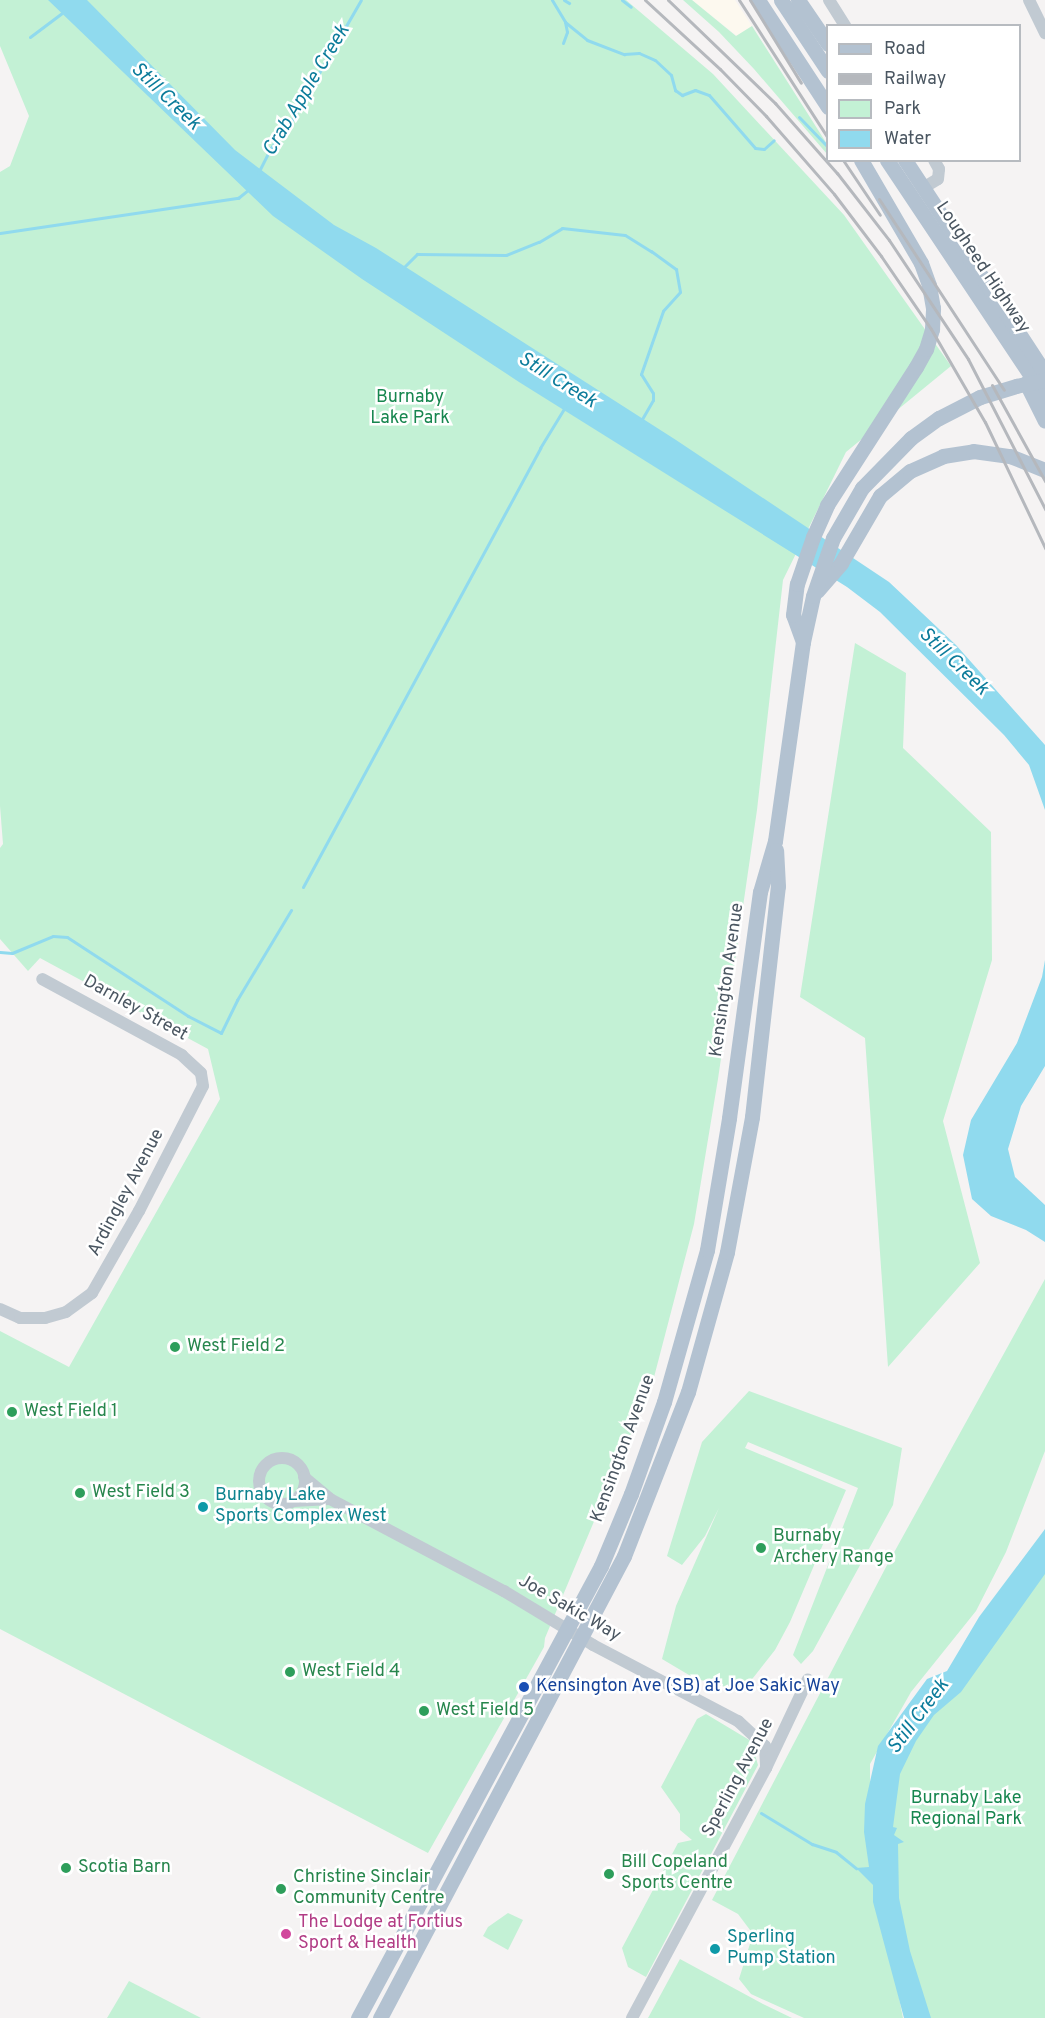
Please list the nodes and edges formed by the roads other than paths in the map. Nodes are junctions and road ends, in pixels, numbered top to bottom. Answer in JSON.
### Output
{"nodes":[{"id":1,"x":758,"y":0,"type":"edge"},
{"id":2,"x":781,"y":0,"type":"edge"},
{"id":3,"x":798,"y":0,"type":"edge"},
{"id":4,"x":829,"y":0,"type":"edge"},
{"id":5,"x":1029,"y":0,"type":"edge"},
{"id":6,"x":844,"y":24,"type":"edge"},
{"id":7,"x":1045,"y":33,"type":"edge"},
{"id":8,"x":826,"y":41,"type":"edge"},
{"id":9,"x":826,"y":68,"type":"edge"},
{"id":10,"x":826,"y":104,"type":"edge"},
{"id":11,"x":862,"y":162,"type":"edge"},
{"id":12,"x":888,"y":162,"type":"edge"},
{"id":13,"x":906,"y":162,"type":"edge"},
{"id":14,"x":935,"y":162,"type":"edge"},
{"id":15,"x":923,"y":188,"type":"junction"},
{"id":16,"x":1003,"y":334,"type":"junction"},
{"id":17,"x":1045,"y":373,"type":"edge"},
{"id":18,"x":1045,"y":380,"type":"edge"},
{"id":19,"x":1045,"y":396,"type":"edge"},
{"id":20,"x":1045,"y":421,"type":"edge"},
{"id":21,"x":1045,"y":470,"type":"edge"},
{"id":22,"x":813,"y":596,"type":"junction"},
{"id":23,"x":803,"y":642,"type":"junction"},
{"id":24,"x":775,"y":841,"type":"junction"},
{"id":25,"x":42,"y":978,"type":"dead end"},
{"id":26,"x":203,"y":1080,"type":"joint"},
{"id":27,"x":0,"y":1309,"type":"edge"},
{"id":28,"x":304,"y":1477,"type":"junction"},
{"id":29,"x":330,"y":1499,"type":"junction"},
{"id":30,"x":293,"y":1501,"type":"junction"},
{"id":31,"x":567,"y":1630,"type":"junction"},
{"id":32,"x":582,"y":1639,"type":"junction"},
{"id":33,"x":808,"y":1679,"type":"dead end"},
{"id":34,"x":766,"y":1768,"type":"junction"},
{"id":35,"x":358,"y":2018,"type":"edge"},
{"id":36,"x":380,"y":2018,"type":"edge"},
{"id":37,"x":632,"y":2018,"type":"edge"}],
"edges":[{"from":1,"to":10,"type":"main road"},
{"from":2,"to":9,"type":"main road"},
{"from":3,"to":8,"type":"main road"},
{"from":4,"to":6,"type":"street"},
{"from":5,"to":7,"type":"street"},
{"from":11,"to":23,"type":"main road"},
{"from":12,"to":16,"type":"main road","name":"Lougheed Highway"},
{"from":13,"to":15,"type":"main road","name":"Lougheed Highway"},
{"from":14,"to":15,"type":"street"},
{"from":15,"to":17,"type":"main road","name":"Lougheed Highway"},
{"from":16,"to":19,"type":"main road","name":"Lougheed Highway"},
{"from":16,"to":20,"type":"main road"},
{"from":18,"to":22,"type":"main road","name":"Kensington Avenue"},
{"from":21,"to":22,"type":"main road"},
{"from":22,"to":23,"type":"main road","name":"Kensington Avenue"},
{"from":23,"to":24,"type":"main road","name":"Kensington Avenue"},
{"from":24,"to":31,"type":"main road","name":"Kensington Avenue"},
{"from":24,"to":32,"type":"main road","name":"Kensington Avenue"},
{"from":25,"to":26,"type":"street","name":"Darnley Street"},
{"from":26,"to":27,"type":"street","name":"Ardingley Avenue"},
{"from":28,"to":29,"type":"street","name":"Joe Sakic Way"},
{"from":28,"to":30,"type":"street"},
{"from":28,"to":30,"type":"street","name":"Joe Sakic Way"},
{"from":29,"to":30,"type":"street","name":"Joe Sakic Way"},
{"from":29,"to":31,"type":"street","name":"Joe Sakic Way"},
{"from":31,"to":32,"type":"street","name":"Joe Sakic Way"},
{"from":31,"to":35,"type":"main road","name":"Kensington Avenue"},
{"from":32,"to":34,"type":"street","name":"Joe Sakic Way"},
{"from":32,"to":36,"type":"main road","name":"Kensington Avenue"},
{"from":33,"to":34,"type":"street","name":"Sperling Avenue"},
{"from":34,"to":37,"type":"street","name":"Sperling Avenue"}]}
